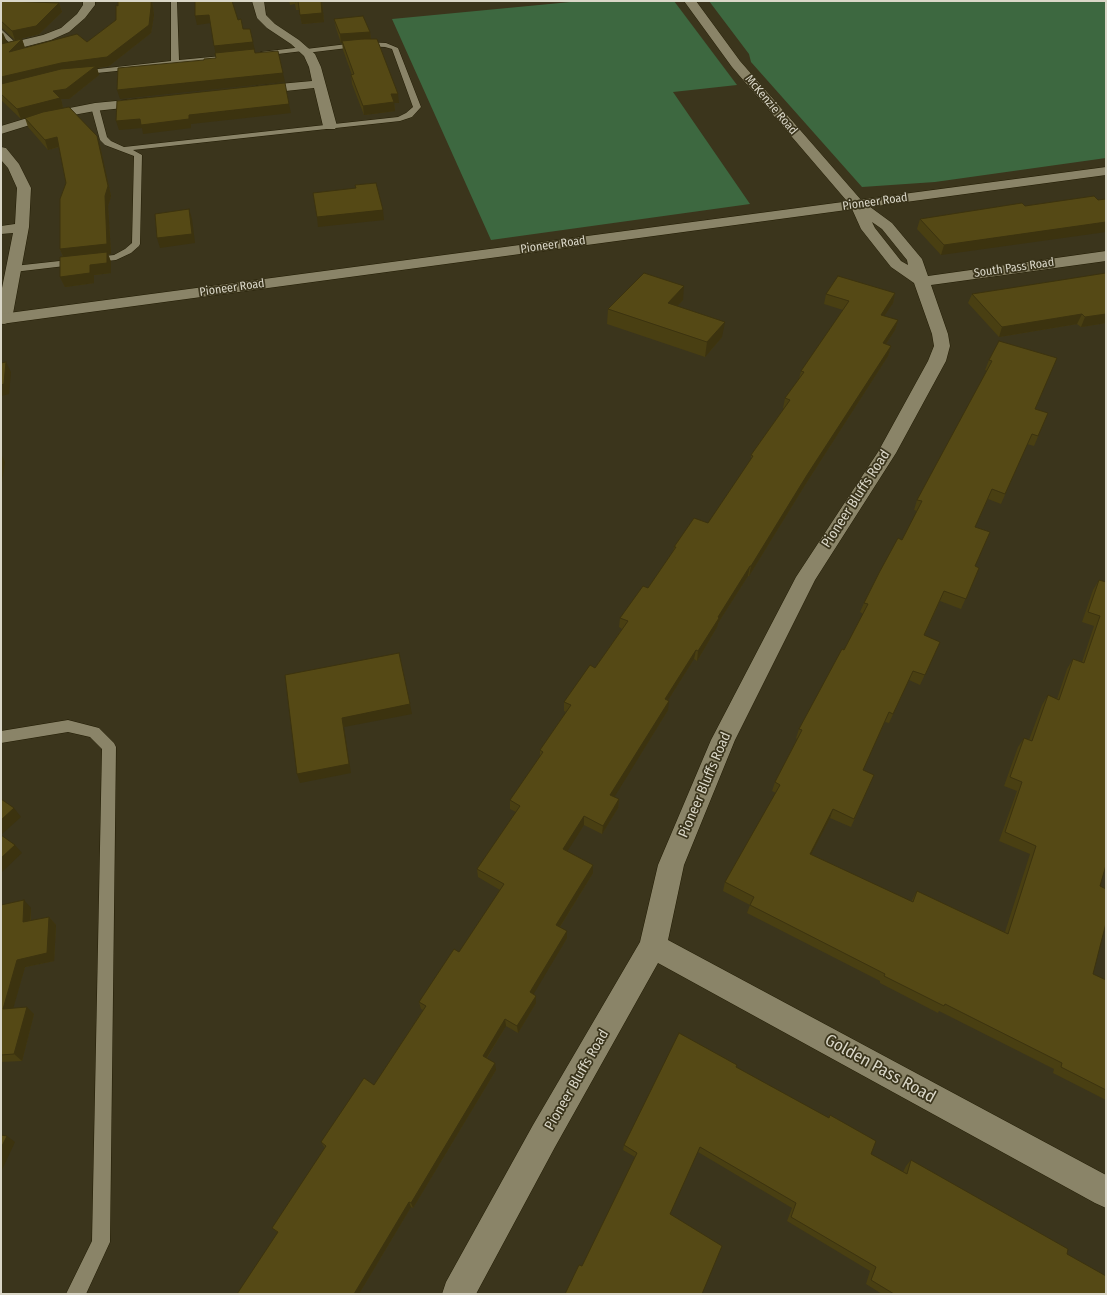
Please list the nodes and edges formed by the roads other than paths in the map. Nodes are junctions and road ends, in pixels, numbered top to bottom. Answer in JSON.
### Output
{"nodes":[{"id":1,"x":89,"y":1,"type":"edge"},
{"id":2,"x":174,"y":1,"type":"edge"},
{"id":3,"x":258,"y":1,"type":"edge"},
{"id":4,"x":690,"y":1,"type":"edge"},
{"id":5,"x":1,"y":31,"type":"edge"},
{"id":6,"x":16,"y":46,"type":"junction"},
{"id":7,"x":1,"y":49,"type":"edge"},
{"id":8,"x":304,"y":50,"type":"junction"},
{"id":9,"x":257,"y":54,"type":"edge"},
{"id":10,"x":233,"y":56,"type":"edge"},
{"id":11,"x":175,"y":62,"type":"junction"},
{"id":12,"x":71,"y":74,"type":"edge"},
{"id":13,"x":318,"y":84,"type":"junction"},
{"id":14,"x":242,"y":92,"type":"edge"},
{"id":15,"x":158,"y":101,"type":"edge"},
{"id":16,"x":95,"y":107,"type":"junction"},
{"id":17,"x":330,"y":126,"type":"junction"},
{"id":18,"x":1,"y":130,"type":"edge"},
{"id":19,"x":124,"y":149,"type":"junction"},
{"id":20,"x":1,"y":151,"type":"edge"},
{"id":21,"x":1106,"y":170,"type":"edge"},
{"id":22,"x":856,"y":204,"type":"junction"},
{"id":23,"x":22,"y":227,"type":"junction"},
{"id":24,"x":1,"y":230,"type":"edge"},
{"id":25,"x":1106,"y":256,"type":"edge"},
{"id":26,"x":14,"y":269,"type":"junction"},
{"id":27,"x":922,"y":281,"type":"junction"},
{"id":28,"x":2,"y":319,"type":"edge"},
{"id":29,"x":1,"y":737,"type":"edge"},
{"id":30,"x":654,"y":946,"type":"junction"},
{"id":31,"x":1106,"y":1192,"type":"edge"},
{"id":32,"x":76,"y":1294,"type":"edge"},
{"id":33,"x":458,"y":1294,"type":"edge"}],
"edges":[{"from":1,"to":6,"type":"street"},
{"from":2,"to":11,"type":"lane"},
{"from":3,"to":8,"type":"street"},
{"from":4,"to":22,"type":"street","name":"McKenzie Road"},
{"from":5,"to":6,"type":"lane"},
{"from":6,"to":7,"type":"street"},
{"from":8,"to":9,"type":"lane"},
{"from":8,"to":13,"type":"street"},
{"from":8,"to":17,"type":"lane"},
{"from":10,"to":11,"type":"lane"},
{"from":11,"to":12,"type":"lane"},
{"from":13,"to":14,"type":"street"},
{"from":13,"to":17,"type":"street"},
{"from":15,"to":16,"type":"street"},
{"from":16,"to":18,"type":"street"},
{"from":16,"to":19,"type":"lane"},
{"from":17,"to":19,"type":"lane"},
{"from":19,"to":26,"type":"lane"},
{"from":20,"to":23,"type":"street"},
{"from":21,"to":22,"type":"street","name":"Pioneer Road"},
{"from":22,"to":27,"type":"street"},
{"from":22,"to":28,"type":"street","name":"Pioneer Road"},
{"from":23,"to":24,"type":"street"},
{"from":23,"to":26,"type":"street"},
{"from":25,"to":27,"type":"street","name":"South Pass Road"},
{"from":26,"to":28,"type":"street"},
{"from":27,"to":30,"type":"street","name":"Pioneer Bluffs Road"},
{"from":29,"to":32,"type":"lane"},
{"from":30,"to":31,"type":"street","name":"Golden Pass Road"},
{"from":30,"to":33,"type":"street","name":"Pioneer Bluffs Road"}]}
